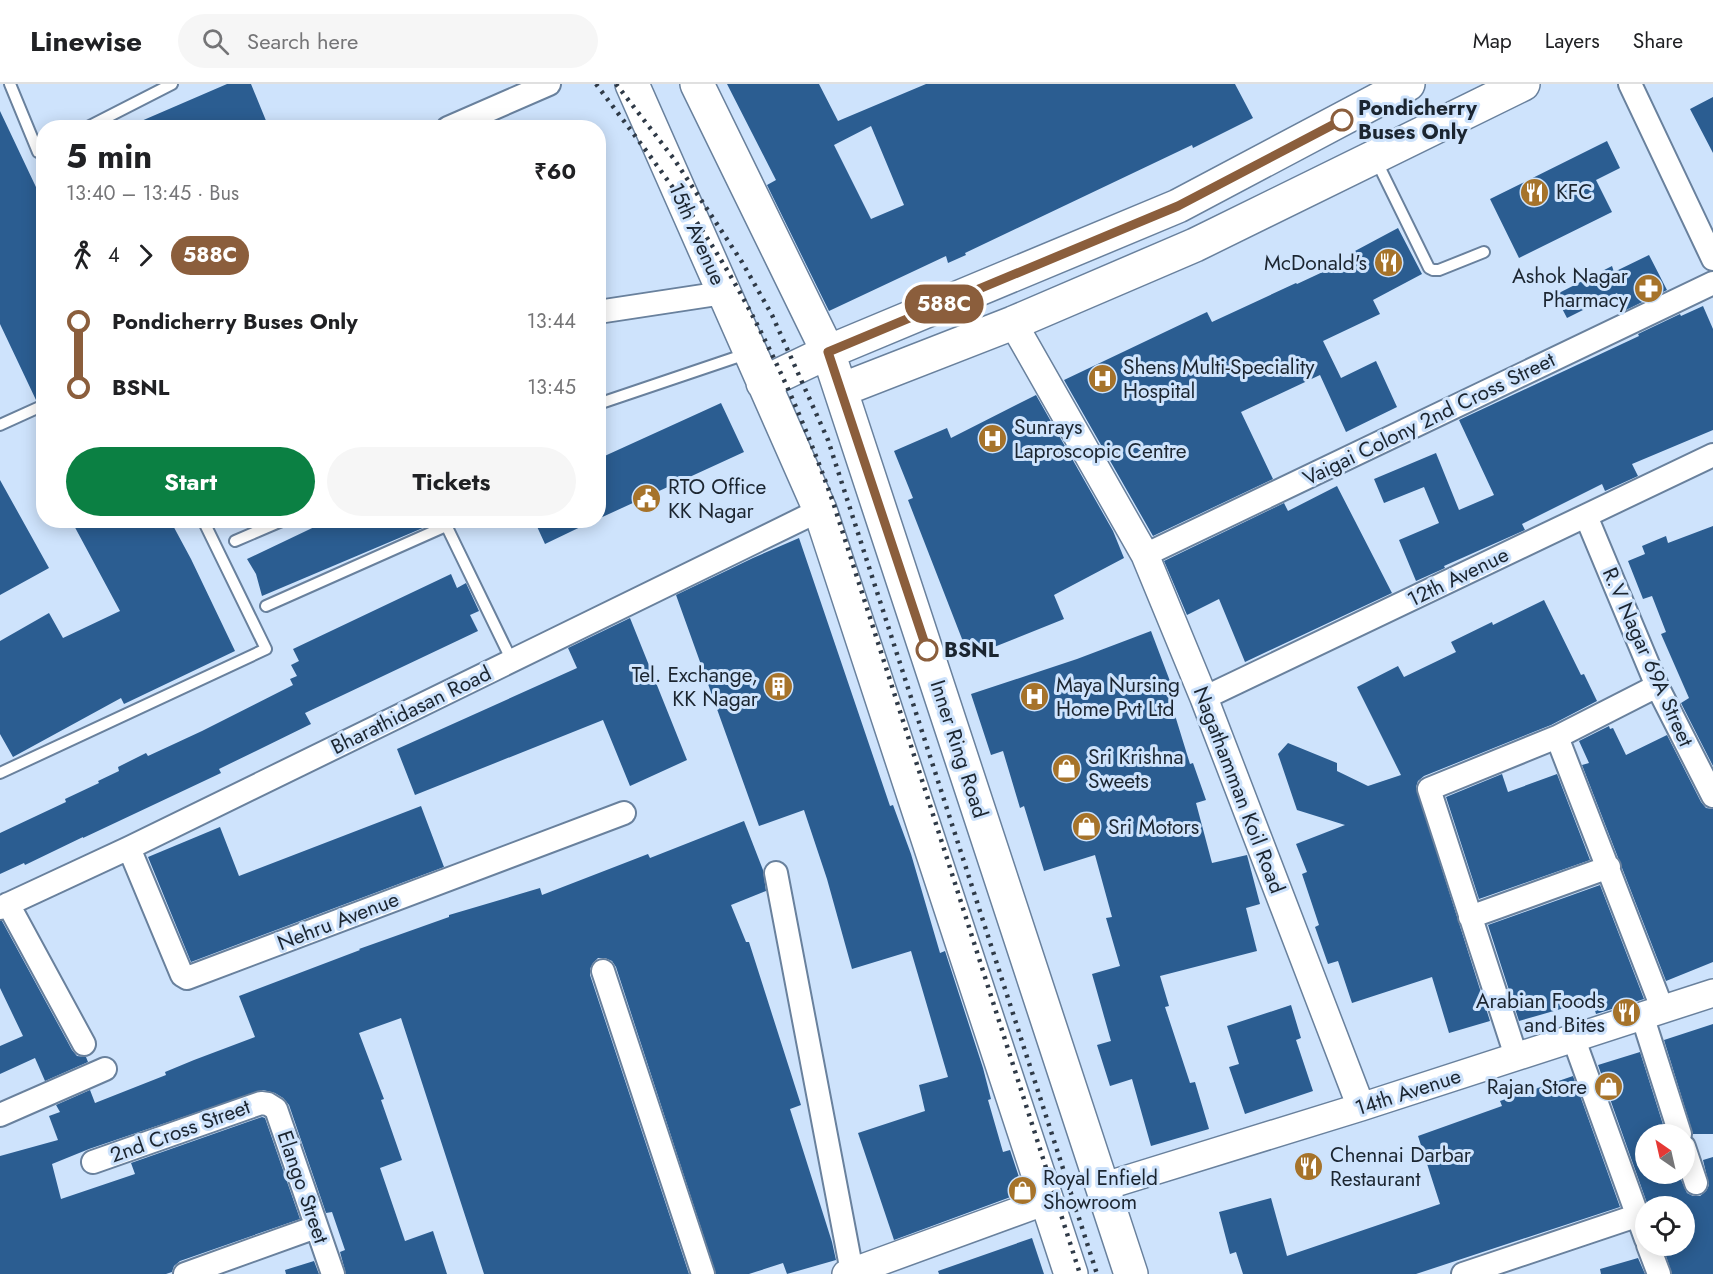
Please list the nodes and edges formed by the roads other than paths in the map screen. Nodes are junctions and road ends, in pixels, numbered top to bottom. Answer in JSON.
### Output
{"nodes":[{"id":1,"x":10,"y":84,"type":"edge"},
{"id":2,"x":172,"y":84,"type":"edge"},
{"id":3,"x":549,"y":84,"type":"edge"},
{"id":4,"x":632,"y":84,"type":"edge"},
{"id":5,"x":696,"y":84,"type":"edge"},
{"id":6,"x":1408,"y":84,"type":"edge"},
{"id":7,"x":1523,"y":84,"type":"edge"},
{"id":8,"x":1630,"y":84,"type":"edge"},
{"id":9,"x":102,"y":120,"type":"edge"},
{"id":10,"x":466,"y":120,"type":"edge"},
{"id":11,"x":36,"y":147,"type":"edge"},
{"id":12,"x":1375,"y":157,"type":"junction"},
{"id":13,"x":1178,"y":206,"type":"junction"},
{"id":14,"x":1195,"y":245,"type":"junction"},
{"id":15,"x":1484,"y":252,"type":"dead end"},
{"id":16,"x":1713,"y":259,"type":"edge"},
{"id":17,"x":1713,"y":283,"type":"edge"},
{"id":18,"x":723,"y":293,"type":"junction"},
{"id":19,"x":606,"y":311,"type":"edge"},
{"id":20,"x":1013,"y":323,"type":"junction"},
{"id":21,"x":749,"y":352,"type":"junction"},
{"id":22,"x":828,"y":352,"type":"junction"},
{"id":23,"x":763,"y":383,"type":"junction"},
{"id":24,"x":841,"y":390,"type":"junction"},
{"id":25,"x":606,"y":401,"type":"edge"},
{"id":26,"x":36,"y":409,"type":"edge"},
{"id":27,"x":0,"y":425,"type":"edge"},
{"id":28,"x":1713,"y":455,"type":"edge"},
{"id":29,"x":820,"y":510,"type":"junction"},
{"id":30,"x":1586,"y":516,"type":"junction"},
{"id":31,"x":207,"y":528,"type":"edge"},
{"id":32,"x":265,"y":528,"type":"edge"},
{"id":33,"x":434,"y":528,"type":"edge"},
{"id":34,"x":447,"y":528,"type":"edge"},
{"id":35,"x":235,"y":541,"type":"dead end"},
{"id":36,"x":1145,"y":555,"type":"junction"},
{"id":37,"x":266,"y":606,"type":"dead end"},
{"id":38,"x":512,"y":661,"type":"junction"},
{"id":39,"x":1657,"y":686,"type":"junction"},
{"id":40,"x":1204,"y":699,"type":"junction"},
{"id":41,"x":1557,"y":737,"type":"junction"},
{"id":42,"x":0,"y":773,"type":"edge"},
{"id":43,"x":1713,"y":795,"type":"edge"},
{"id":44,"x":624,"y":813,"type":"dead end"},
{"id":45,"x":129,"y":848,"type":"junction"},
{"id":46,"x":1609,"y":867,"type":"junction"},
{"id":47,"x":776,"y":873,"type":"dead end"},
{"id":48,"x":4,"y":906,"type":"edge"},
{"id":49,"x":1470,"y":917,"type":"junction"},
{"id":50,"x":603,"y":971,"type":"dead end"},
{"id":51,"x":1713,"y":993,"type":"edge"},
{"id":52,"x":1652,"y":1011,"type":"junction"},
{"id":53,"x":1573,"y":1037,"type":"junction"},
{"id":54,"x":84,"y":1044,"type":"dead end"},
{"id":55,"x":1516,"y":1056,"type":"junction"},
{"id":56,"x":105,"y":1069,"type":"dead end"},
{"id":57,"x":268,"y":1104,"type":"joint"},
{"id":58,"x":1361,"y":1107,"type":"junction"},
{"id":59,"x":0,"y":1115,"type":"edge"},
{"id":60,"x":1678,"y":1124,"type":"edge"},
{"id":61,"x":93,"y":1162,"type":"dead end"},
{"id":62,"x":1695,"y":1180,"type":"edge"},
{"id":63,"x":1696,"y":1183,"type":"dead end"},
{"id":64,"x":1102,"y":1187,"type":"junction"},
{"id":65,"x":1046,"y":1201,"type":"junction"},
{"id":66,"x":1635,"y":1213,"type":"edge"},
{"id":67,"x":1635,"y":1216,"type":"edge"},
{"id":68,"x":316,"y":1227,"type":"junction"},
{"id":69,"x":1652,"y":1256,"type":"edge"},
{"id":70,"x":855,"y":1272,"type":"edge"},
{"id":71,"x":185,"y":1274,"type":"edge"},
{"id":72,"x":333,"y":1274,"type":"edge"},
{"id":73,"x":703,"y":1274,"type":"edge"},
{"id":74,"x":1071,"y":1274,"type":"edge"},
{"id":75,"x":1131,"y":1274,"type":"edge"},
{"id":76,"x":1463,"y":1274,"type":"edge"},
{"id":77,"x":1659,"y":1274,"type":"edge"}],
"edges":[{"from":1,"to":11,"type":"lane"},
{"from":2,"to":9,"type":"lane"},
{"from":3,"to":10,"type":"street"},
{"from":4,"to":18,"type":"main road","name":"15th Avenue"},
{"from":5,"to":22,"type":"main road","name":"Inner Ring Road"},
{"from":6,"to":13,"type":"main road"},
{"from":7,"to":12,"type":"main road"},
{"from":8,"to":16,"type":"street"},
{"from":12,"to":14,"type":"main road"},
{"from":12,"to":15,"type":"lane"},
{"from":13,"to":14,"type":"main road"},
{"from":13,"to":22,"type":"main road"},
{"from":14,"to":20,"type":"main road"},
{"from":17,"to":36,"type":"street","name":"Vaigai Colony 2nd Cross Street"},
{"from":18,"to":19,"type":"street"},
{"from":18,"to":21,"type":"main road","name":"15th Avenue"},
{"from":20,"to":24,"type":"main road"},
{"from":20,"to":36,"type":"street","name":"Nagathamman Koil Road"},
{"from":21,"to":23,"type":"main road","name":"15th Avenue"},
{"from":21,"to":25,"type":"lane"},
{"from":22,"to":23,"type":"main road"},
{"from":22,"to":24,"type":"main road","name":"Inner Ring Road"},
{"from":23,"to":29,"type":"main road"},
{"from":24,"to":64,"type":"main road","name":"Inner Ring Road"},
{"from":26,"to":27,"type":"lane"},
{"from":28,"to":30,"type":"street","name":"12th Avenue"},
{"from":29,"to":38,"type":"street","name":"Bharathidasan Road"},
{"from":29,"to":65,"type":"main road"},
{"from":30,"to":39,"type":"street","name":"R.V Nagar 69A Street"},
{"from":30,"to":40,"type":"street","name":"12th Avenue"},
{"from":31,"to":42,"type":"lane"},
{"from":32,"to":35,"type":"lane"},
{"from":33,"to":37,"type":"lane"},
{"from":34,"to":38,"type":"lane"},
{"from":36,"to":40,"type":"street","name":"Nagathamman Koil Road"},
{"from":38,"to":45,"type":"street","name":"Bharathidasan Road"},
{"from":39,"to":41,"type":"street"},
{"from":39,"to":43,"type":"street","name":"R.V Nagar 69A Street"},
{"from":40,"to":58,"type":"street","name":"Nagathamman Koil Road"},
{"from":41,"to":46,"type":"street"},
{"from":41,"to":49,"type":"street"},
{"from":44,"to":45,"type":"street","name":"Nehru Avenue"},
{"from":45,"to":48,"type":"street","name":"Bharathidasan Road"},
{"from":46,"to":49,"type":"street"},
{"from":46,"to":52,"type":"street"},
{"from":47,"to":70,"type":"street"},
{"from":48,"to":54,"type":"street"},
{"from":49,"to":55,"type":"street"},
{"from":50,"to":73,"type":"street"},
{"from":51,"to":52,"type":"street","name":"14th Avenue"},
{"from":52,"to":53,"type":"street","name":"14th Avenue"},
{"from":52,"to":60,"type":"street"},
{"from":53,"to":55,"type":"street","name":"14th Avenue"},
{"from":53,"to":66,"type":"street"},
{"from":55,"to":58,"type":"street","name":"14th Avenue"},
{"from":56,"to":59,"type":"street"},
{"from":57,"to":61,"type":"street","name":"2nd Cross Street"},
{"from":57,"to":68,"type":"street","name":"Elango Street"},
{"from":58,"to":64,"type":"street","name":"14th Avenue"},
{"from":62,"to":63,"type":"street"},
{"from":64,"to":75,"type":"main road","name":"Inner Ring Road"},
{"from":65,"to":70,"type":"street"},
{"from":65,"to":74,"type":"main road"},
{"from":67,"to":76,"type":"street"},
{"from":68,"to":71,"type":"street"},
{"from":68,"to":72,"type":"street","name":"Elango Street"},
{"from":69,"to":77,"type":"street"}]}
